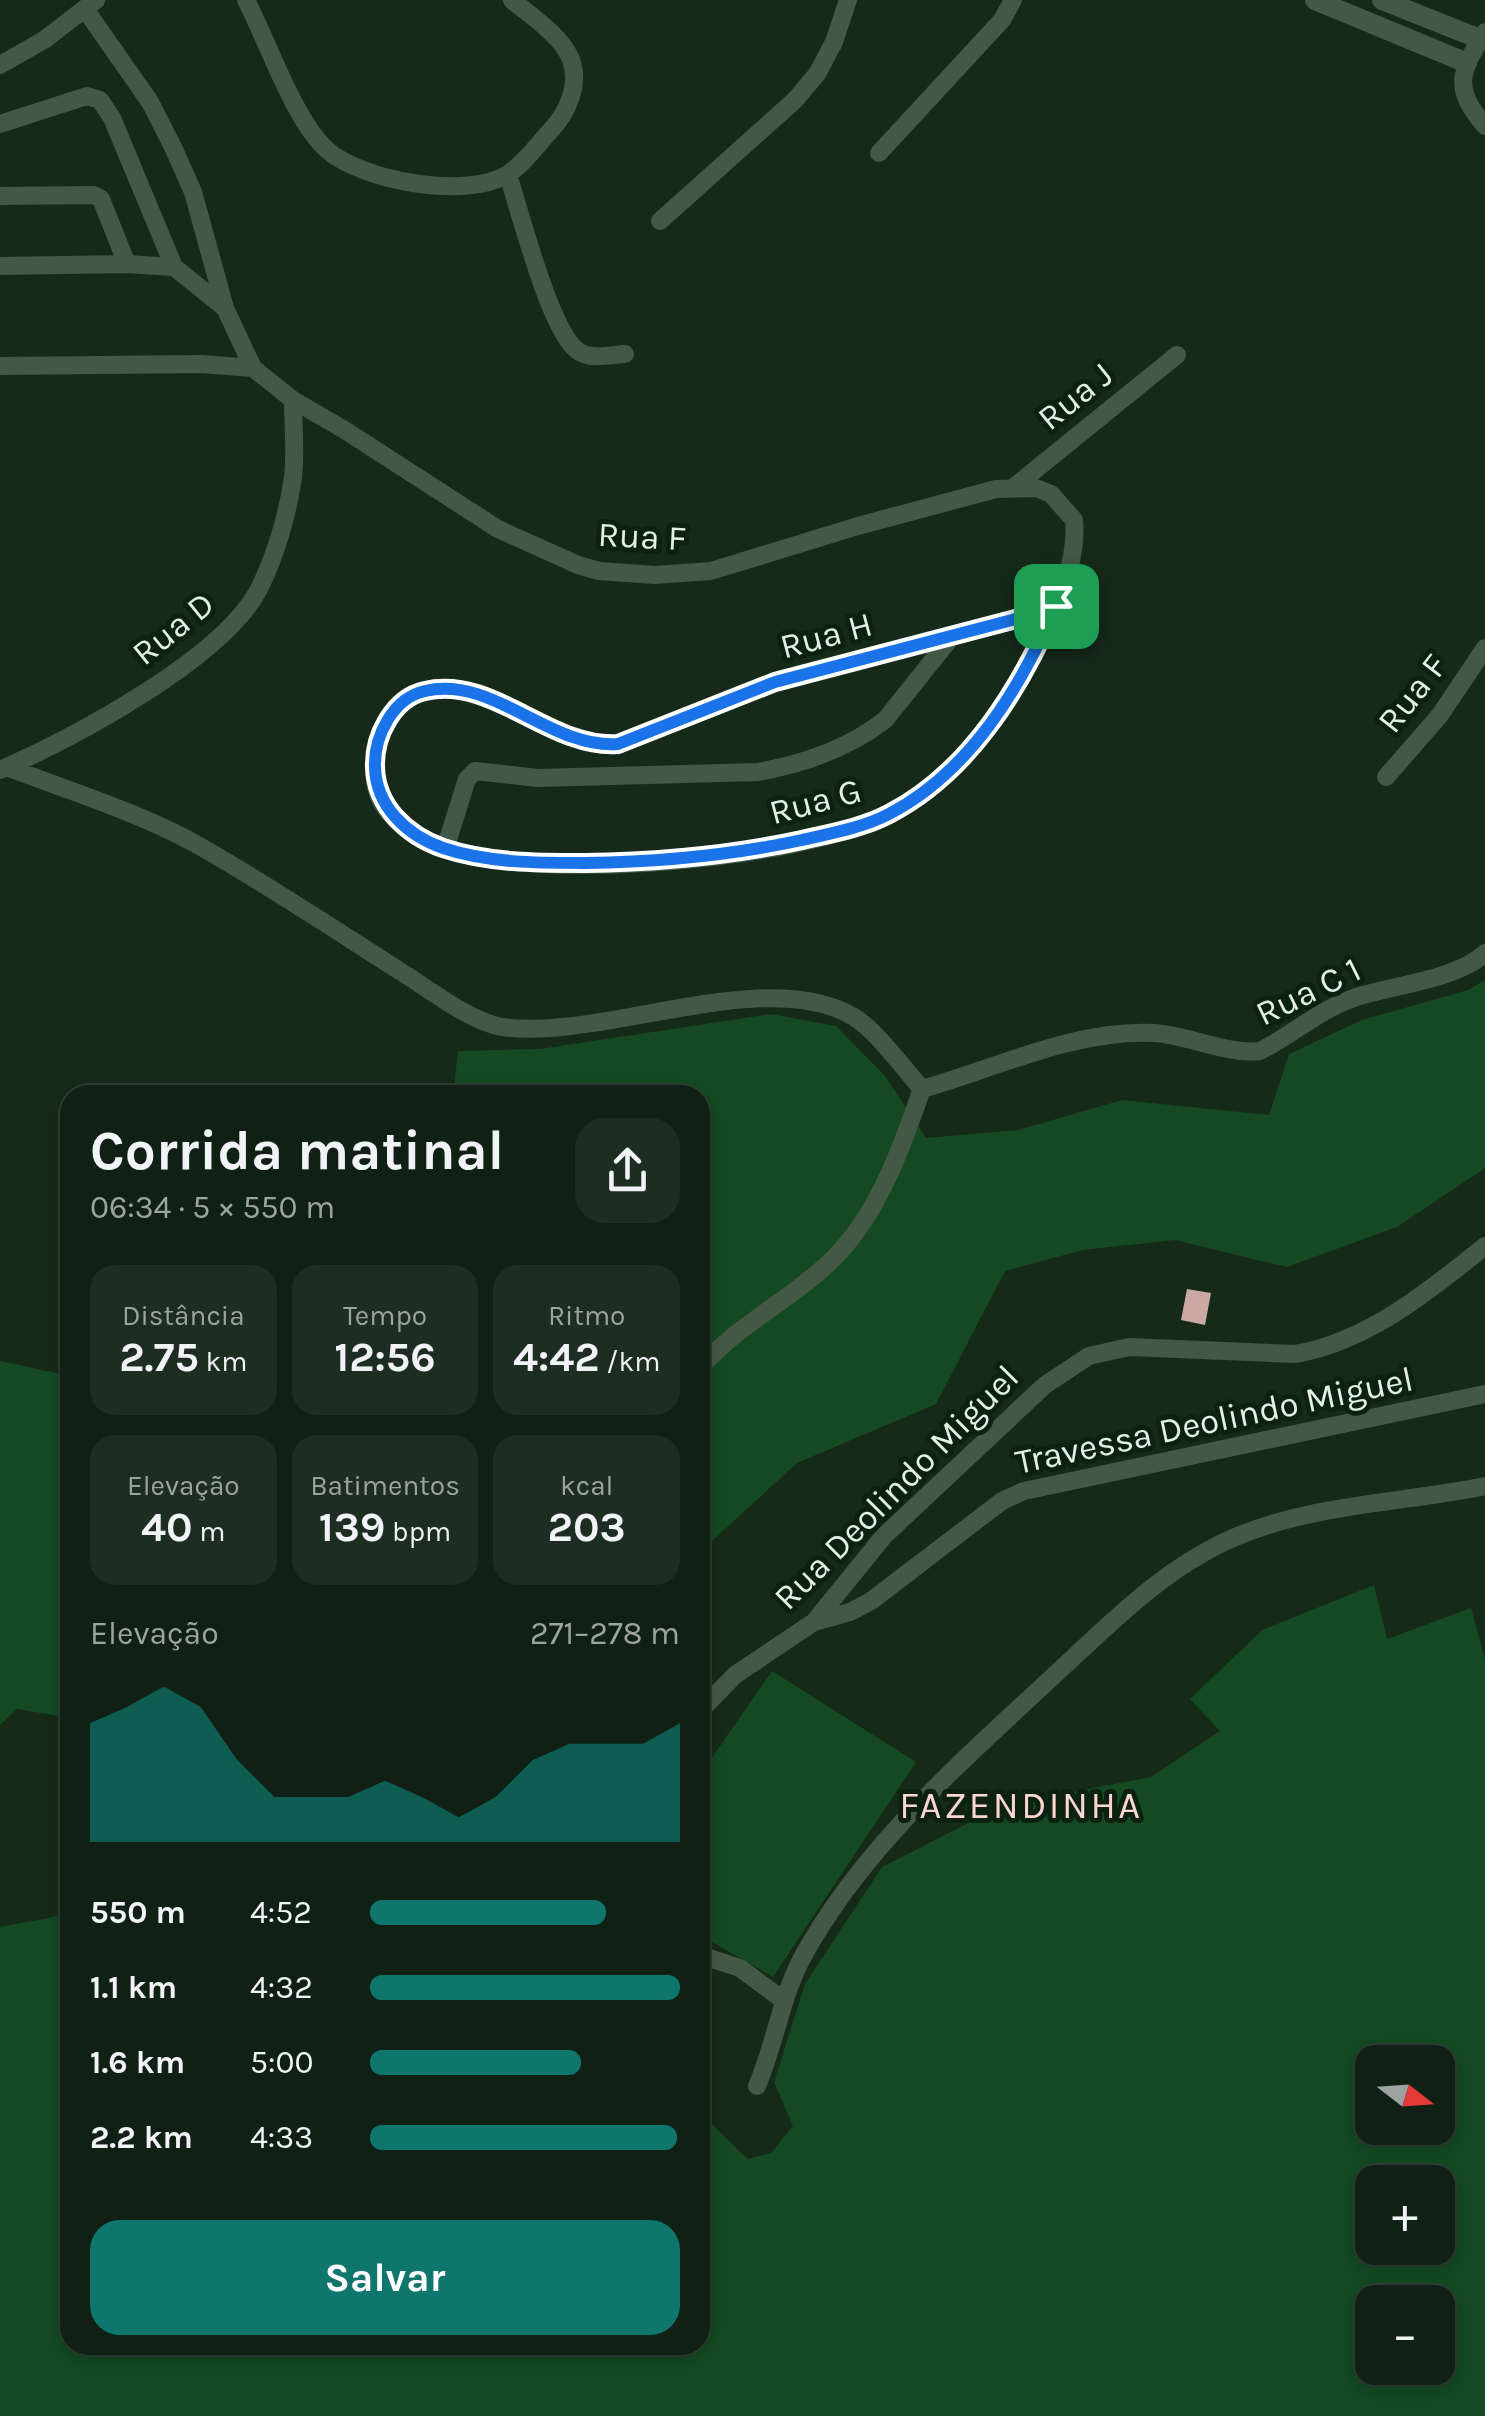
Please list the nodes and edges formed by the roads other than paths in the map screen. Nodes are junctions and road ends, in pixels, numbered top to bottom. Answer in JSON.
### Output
{"nodes":[{"id":1,"x":246,"y":0,"type":"edge"},
{"id":2,"x":512,"y":0,"type":"edge"},
{"id":3,"x":848,"y":0,"type":"edge"},
{"id":4,"x":1013,"y":0,"type":"edge"},
{"id":5,"x":1315,"y":0,"type":"edge"},
{"id":6,"x":1382,"y":0,"type":"edge"},
{"id":7,"x":90,"y":5,"type":"edge"},
{"id":8,"x":1483,"y":36,"type":"edge"},
{"id":9,"x":1467,"y":63,"type":"junction"},
{"id":10,"x":0,"y":66,"type":"edge"},
{"id":11,"x":0,"y":124,"type":"edge"},
{"id":12,"x":1485,"y":126,"type":"edge"},
{"id":13,"x":879,"y":153,"type":"dead end"},
{"id":14,"x":508,"y":175,"type":"junction"},
{"id":15,"x":0,"y":196,"type":"edge"},
{"id":16,"x":660,"y":221,"type":"dead end"},
{"id":17,"x":127,"y":264,"type":"junction"},
{"id":18,"x":0,"y":266,"type":"edge"},
{"id":19,"x":174,"y":267,"type":"junction"},
{"id":20,"x":225,"y":308,"type":"junction"},
{"id":21,"x":625,"y":354,"type":"dead end"},
{"id":22,"x":1177,"y":355,"type":"dead end"},
{"id":23,"x":0,"y":366,"type":"edge"},
{"id":24,"x":253,"y":368,"type":"junction"},
{"id":25,"x":293,"y":400,"type":"junction"},
{"id":26,"x":1014,"y":487,"type":"junction"},
{"id":27,"x":1056,"y":606,"type":"junction"},
{"id":28,"x":953,"y":635,"type":"junction"},
{"id":29,"x":1485,"y":648,"type":"edge"},
{"id":30,"x":3,"y":768,"type":"edge"},
{"id":31,"x":1386,"y":776,"type":"dead end"},
{"id":32,"x":444,"y":849,"type":"junction"},
{"id":33,"x":1485,"y":954,"type":"edge"},
{"id":34,"x":922,"y":1088,"type":"junction"},
{"id":35,"x":1485,"y":1246,"type":"edge"},
{"id":36,"x":710,"y":1357,"type":"edge"},
{"id":37,"x":1485,"y":1394,"type":"edge"},
{"id":38,"x":1485,"y":1486,"type":"edge"},
{"id":39,"x":814,"y":1622,"type":"junction"},
{"id":40,"x":710,"y":1700,"type":"edge"},
{"id":41,"x":710,"y":1958,"type":"edge"},
{"id":42,"x":784,"y":2000,"type":"junction"},
{"id":43,"x":757,"y":2086,"type":"dead end"}],
"edges":[{"from":1,"to":14,"type":"street"},
{"from":2,"to":14,"type":"street"},
{"from":3,"to":16,"type":"street"},
{"from":4,"to":13,"type":"street"},
{"from":5,"to":9,"type":"street"},
{"from":6,"to":8,"type":"street"},
{"from":7,"to":10,"type":"street"},
{"from":7,"to":20,"type":"street"},
{"from":8,"to":9,"type":"street"},
{"from":9,"to":12,"type":"street"},
{"from":11,"to":19,"type":"street"},
{"from":14,"to":21,"type":"street"},
{"from":15,"to":17,"type":"street"},
{"from":17,"to":18,"type":"street"},
{"from":17,"to":19,"type":"street"},
{"from":19,"to":20,"type":"street"},
{"from":20,"to":24,"type":"street"},
{"from":22,"to":26,"type":"street","name":"Rua J"},
{"from":23,"to":24,"type":"street"},
{"from":24,"to":25,"type":"street","name":"Rua F"},
{"from":25,"to":26,"type":"street","name":"Rua F"},
{"from":25,"to":30,"type":"street","name":"Rua D"},
{"from":26,"to":27,"type":"street","name":"Rua G"},
{"from":27,"to":28,"type":"street","name":"Rua H"},
{"from":27,"to":32,"type":"street","name":"Rua G"},
{"from":28,"to":32,"type":"street"},
{"from":28,"to":32,"type":"street","name":"Rua H"},
{"from":29,"to":31,"type":"street","name":"Rua F"},
{"from":30,"to":34,"type":"street"},
{"from":33,"to":34,"type":"street","name":"Rua C 1"},
{"from":34,"to":36,"type":"street"},
{"from":35,"to":39,"type":"street","name":"Rua Deolindo Miguel"},
{"from":37,"to":39,"type":"street","name":"Travessa Deolindo Miguel"},
{"from":38,"to":42,"type":"street"},
{"from":39,"to":40,"type":"street","name":"Rua Deolindo Miguel"},
{"from":41,"to":42,"type":"street"},
{"from":42,"to":43,"type":"street"}]}
